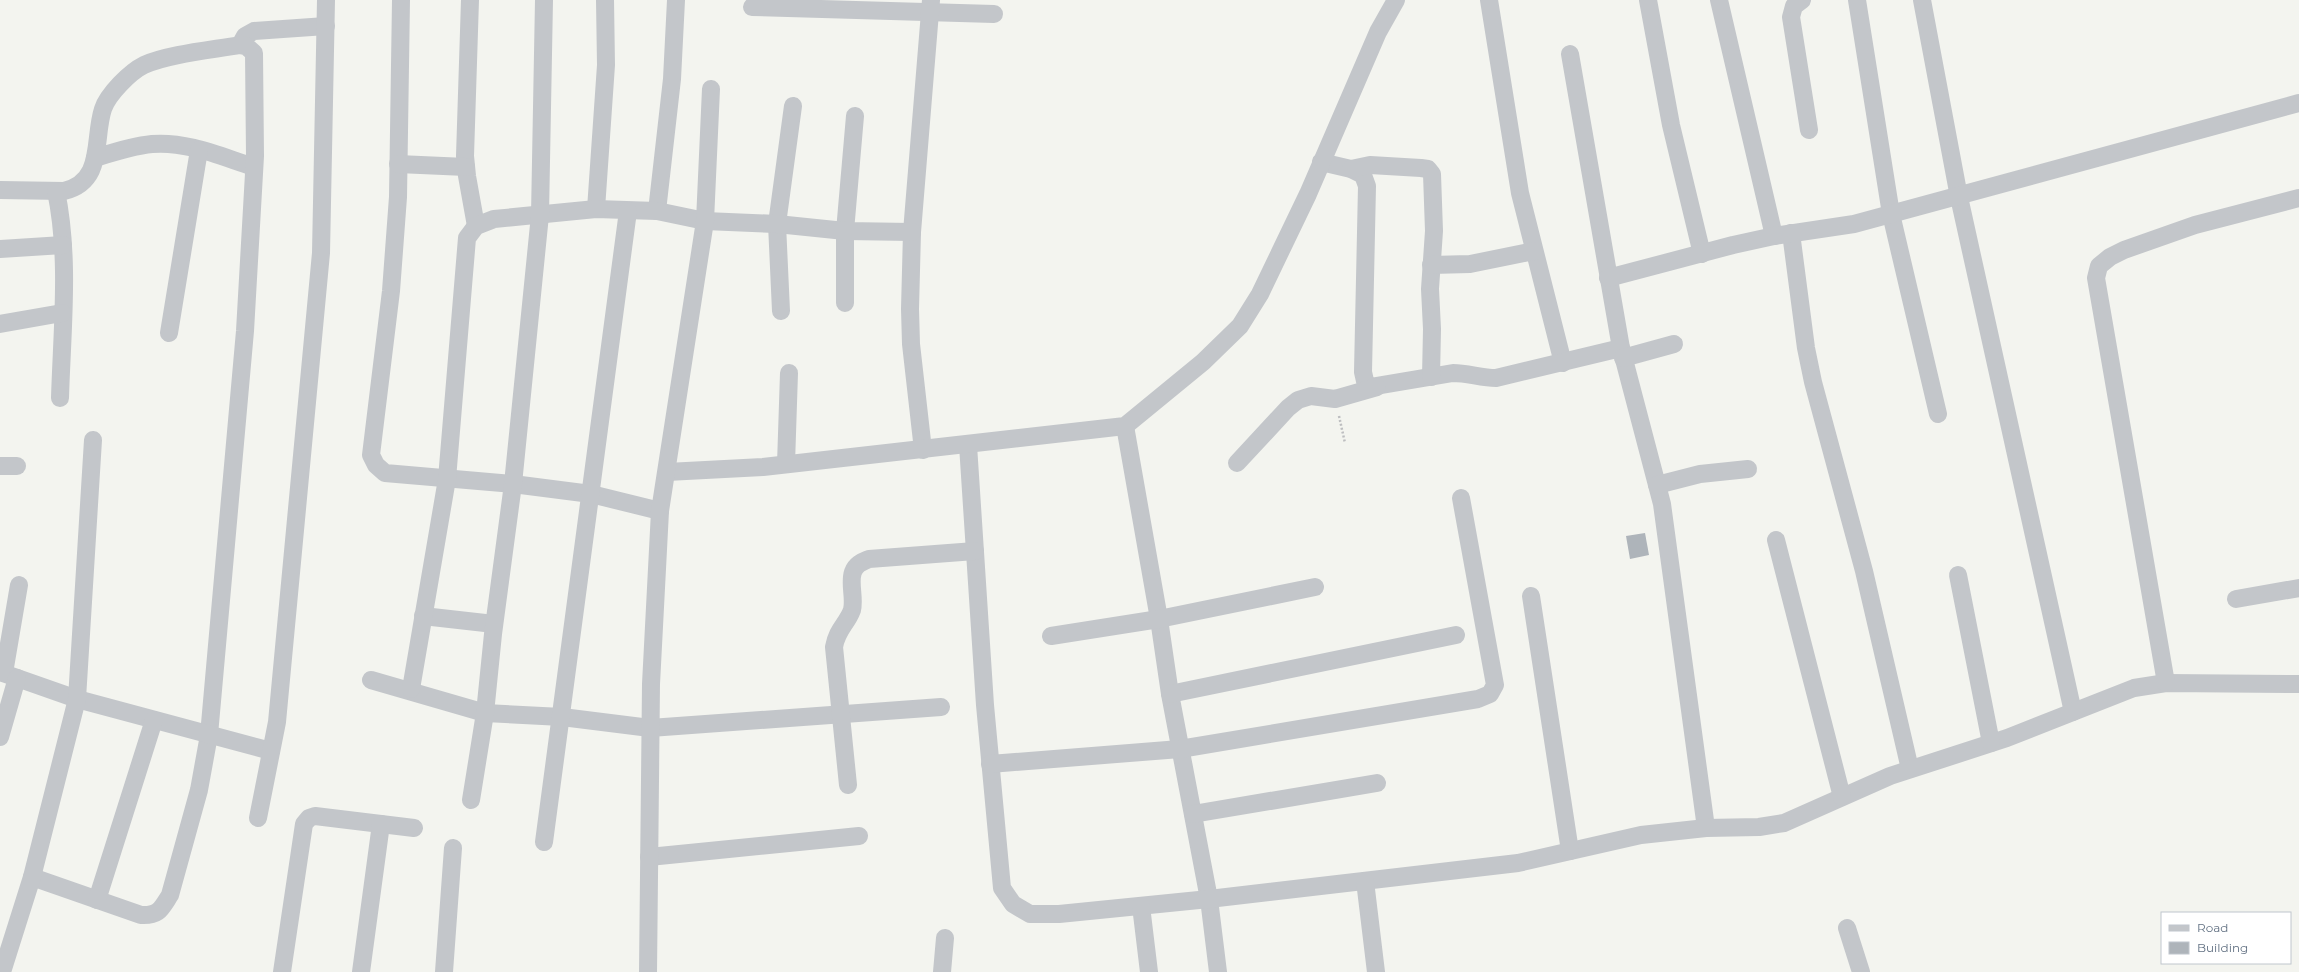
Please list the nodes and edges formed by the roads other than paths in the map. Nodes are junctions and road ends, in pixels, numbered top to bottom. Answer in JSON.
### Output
{"nodes":[{"id":1,"x":326,"y":0,"type":"edge"},
{"id":2,"x":401,"y":0,"type":"edge"},
{"id":3,"x":470,"y":0,"type":"edge"},
{"id":4,"x":544,"y":0,"type":"edge"},
{"id":5,"x":605,"y":0,"type":"edge"},
{"id":6,"x":676,"y":0,"type":"edge"},
{"id":7,"x":1396,"y":0,"type":"edge"},
{"id":8,"x":1489,"y":0,"type":"edge"},
{"id":9,"x":1648,"y":0,"type":"edge"},
{"id":10,"x":1719,"y":0,"type":"edge"},
{"id":11,"x":1802,"y":0,"type":"edge"},
{"id":12,"x":1858,"y":0,"type":"edge"},
{"id":13,"x":1922,"y":0,"type":"edge"},
{"id":14,"x":930,"y":6,"type":"edge"},
{"id":15,"x":752,"y":7,"type":"dead end"},
{"id":16,"x":994,"y":14,"type":"dead end"},
{"id":17,"x":326,"y":26,"type":"junction"},
{"id":18,"x":240,"y":45,"type":"junction"},
{"id":19,"x":1570,"y":54,"type":"dead end"},
{"id":20,"x":711,"y":88,"type":"dead end"},
{"id":21,"x":2299,"y":103,"type":"edge"},
{"id":22,"x":792,"y":106,"type":"dead end"},
{"id":23,"x":855,"y":116,"type":"dead end"},
{"id":24,"x":1809,"y":130,"type":"dead end"},
{"id":25,"x":199,"y":150,"type":"junction"},
{"id":26,"x":95,"y":158,"type":"junction"},
{"id":27,"x":1321,"y":162,"type":"junction"},
{"id":28,"x":398,"y":164,"type":"junction"},
{"id":29,"x":254,"y":167,"type":"junction"},
{"id":30,"x":466,"y":167,"type":"junction"},
{"id":31,"x":1351,"y":169,"type":"junction"},
{"id":32,"x":0,"y":190,"type":"edge"},
{"id":33,"x":56,"y":191,"type":"junction"},
{"id":34,"x":1959,"y":197,"type":"junction"},
{"id":35,"x":2299,"y":198,"type":"edge"},
{"id":36,"x":596,"y":209,"type":"junction"},
{"id":37,"x":628,"y":211,"type":"junction"},
{"id":38,"x":657,"y":211,"type":"junction"},
{"id":39,"x":1891,"y":214,"type":"junction"},
{"id":40,"x":540,"y":215,"type":"junction"},
{"id":41,"x":705,"y":221,"type":"junction"},
{"id":42,"x":777,"y":224,"type":"junction"},
{"id":43,"x":476,"y":226,"type":"junction"},
{"id":44,"x":845,"y":231,"type":"junction"},
{"id":45,"x":912,"y":232,"type":"junction"},
{"id":46,"x":1791,"y":234,"type":"junction"},
{"id":47,"x":1774,"y":236,"type":"junction"},
{"id":48,"x":63,"y":245,"type":"junction"},
{"id":49,"x":0,"y":249,"type":"edge"},
{"id":50,"x":1534,"y":251,"type":"junction"},
{"id":51,"x":1702,"y":254,"type":"junction"},
{"id":52,"x":1432,"y":265,"type":"junction"},
{"id":53,"x":1608,"y":278,"type":"junction"},
{"id":54,"x":845,"y":303,"type":"dead end"},
{"id":55,"x":781,"y":311,"type":"dead end"},
{"id":56,"x":62,"y":313,"type":"junction"},
{"id":57,"x":0,"y":324,"type":"edge"},
{"id":58,"x":169,"y":333,"type":"dead end"},
{"id":59,"x":1674,"y":344,"type":"dead end"},
{"id":60,"x":1622,"y":353,"type":"junction"},
{"id":61,"x":1562,"y":363,"type":"junction"},
{"id":62,"x":789,"y":373,"type":"dead end"},
{"id":63,"x":1431,"y":377,"type":"junction"},
{"id":64,"x":1377,"y":387,"type":"junction"},
{"id":65,"x":60,"y":398,"type":"dead end"},
{"id":66,"x":1938,"y":414,"type":"dead end"},
{"id":67,"x":1125,"y":426,"type":"junction"},
{"id":68,"x":93,"y":440,"type":"dead end"},
{"id":69,"x":968,"y":445,"type":"junction"},
{"id":70,"x":923,"y":450,"type":"junction"},
{"id":71,"x":1237,"y":463,"type":"dead end"},
{"id":72,"x":786,"y":464,"type":"junction"},
{"id":73,"x":1748,"y":469,"type":"dead end"},
{"id":74,"x":666,"y":472,"type":"junction"},
{"id":75,"x":447,"y":479,"type":"junction"},
{"id":76,"x":513,"y":484,"type":"junction"},
{"id":77,"x":1657,"y":485,"type":"junction"},
{"id":78,"x":591,"y":494,"type":"junction"},
{"id":79,"x":1461,"y":498,"type":"dead end"},
{"id":80,"x":660,"y":511,"type":"junction"},
{"id":81,"x":1776,"y":540,"type":"dead end"},
{"id":82,"x":975,"y":552,"type":"junction"},
{"id":83,"x":1958,"y":575,"type":"dead end"},
{"id":84,"x":19,"y":585,"type":"dead end"},
{"id":85,"x":1315,"y":587,"type":"dead end"},
{"id":86,"x":2299,"y":588,"type":"edge"},
{"id":87,"x":1531,"y":596,"type":"dead end"},
{"id":88,"x":2236,"y":599,"type":"dead end"},
{"id":89,"x":423,"y":616,"type":"junction"},
{"id":90,"x":1159,"y":619,"type":"junction"},
{"id":91,"x":494,"y":624,"type":"junction"},
{"id":92,"x":1456,"y":635,"type":"dead end"},
{"id":93,"x":1051,"y":636,"type":"dead end"},
{"id":94,"x":7,"y":674,"type":"edge"},
{"id":95,"x":371,"y":680,"type":"dead end"},
{"id":96,"x":2166,"y":683,"type":"junction"},
{"id":97,"x":2299,"y":684,"type":"edge"},
{"id":98,"x":411,"y":689,"type":"junction"},
{"id":99,"x":1170,"y":694,"type":"junction"},
{"id":100,"x":77,"y":698,"type":"junction"},
{"id":101,"x":941,"y":707,"type":"dead end"},
{"id":102,"x":485,"y":712,"type":"junction"},
{"id":103,"x":2073,"y":712,"type":"junction"},
{"id":104,"x":840,"y":715,"type":"junction"},
{"id":105,"x":562,"y":717,"type":"junction"},
{"id":106,"x":154,"y":720,"type":"junction"},
{"id":107,"x":650,"y":728,"type":"junction"},
{"id":108,"x":209,"y":735,"type":"junction"},
{"id":109,"x":0,"y":737,"type":"edge"},
{"id":110,"x":1991,"y":743,"type":"junction"},
{"id":111,"x":1180,"y":749,"type":"junction"},
{"id":112,"x":271,"y":752,"type":"junction"},
{"id":113,"x":990,"y":764,"type":"junction"},
{"id":114,"x":1910,"y":769,"type":"junction"},
{"id":115,"x":1377,"y":783,"type":"dead end"},
{"id":116,"x":848,"y":785,"type":"dead end"},
{"id":117,"x":1842,"y":797,"type":"junction"},
{"id":118,"x":471,"y":800,"type":"dead end"},
{"id":119,"x":1192,"y":814,"type":"junction"},
{"id":120,"x":258,"y":818,"type":"dead end"},
{"id":121,"x":381,"y":824,"type":"junction"},
{"id":122,"x":414,"y":828,"type":"dead end"},
{"id":123,"x":1706,"y":828,"type":"junction"},
{"id":124,"x":859,"y":836,"type":"dead end"},
{"id":125,"x":544,"y":842,"type":"dead end"},
{"id":126,"x":453,"y":848,"type":"dead end"},
{"id":127,"x":1570,"y":851,"type":"junction"},
{"id":128,"x":649,"y":857,"type":"junction"},
{"id":129,"x":32,"y":877,"type":"junction"},
{"id":130,"x":1365,"y":881,"type":"junction"},
{"id":131,"x":1209,"y":899,"type":"junction"},
{"id":132,"x":97,"y":900,"type":"junction"},
{"id":133,"x":1141,"y":906,"type":"junction"},
{"id":134,"x":1847,"y":928,"type":"dead end"},
{"id":135,"x":945,"y":938,"type":"dead end"},
{"id":136,"x":2,"y":972,"type":"edge"},
{"id":137,"x":282,"y":972,"type":"edge"},
{"id":138,"x":360,"y":972,"type":"edge"},
{"id":139,"x":444,"y":972,"type":"edge"},
{"id":140,"x":648,"y":972,"type":"edge"},
{"id":141,"x":942,"y":972,"type":"edge"},
{"id":142,"x":1149,"y":972,"type":"edge"},
{"id":143,"x":1218,"y":972,"type":"edge"},
{"id":144,"x":1376,"y":972,"type":"edge"},
{"id":145,"x":1861,"y":972,"type":"edge"}],
"edges":[{"from":1,"to":17,"type":"street"},
{"from":2,"to":28,"type":"street"},
{"from":3,"to":30,"type":"street"},
{"from":4,"to":40,"type":"street"},
{"from":5,"to":36,"type":"street"},
{"from":6,"to":38,"type":"street"},
{"from":7,"to":27,"type":"street"},
{"from":8,"to":50,"type":"street"},
{"from":9,"to":51,"type":"street"},
{"from":10,"to":47,"type":"street"},
{"from":11,"to":24,"type":"street"},
{"from":12,"to":39,"type":"street"},
{"from":13,"to":34,"type":"street"},
{"from":14,"to":15,"type":"street"},
{"from":14,"to":16,"type":"street"},
{"from":14,"to":45,"type":"street"},
{"from":17,"to":18,"type":"street"},
{"from":17,"to":112,"type":"street"},
{"from":18,"to":26,"type":"street"},
{"from":18,"to":29,"type":"street"},
{"from":19,"to":53,"type":"street"},
{"from":20,"to":41,"type":"street"},
{"from":21,"to":34,"type":"street"},
{"from":22,"to":42,"type":"street"},
{"from":23,"to":44,"type":"street"},
{"from":25,"to":26,"type":"street"},
{"from":25,"to":29,"type":"street"},
{"from":25,"to":58,"type":"street"},
{"from":26,"to":33,"type":"street"},
{"from":27,"to":31,"type":"street"},
{"from":27,"to":67,"type":"street"},
{"from":28,"to":30,"type":"street"},
{"from":28,"to":75,"type":"street"},
{"from":29,"to":108,"type":"street"},
{"from":30,"to":43,"type":"street"},
{"from":31,"to":52,"type":"street"},
{"from":31,"to":64,"type":"street"},
{"from":32,"to":33,"type":"street"},
{"from":33,"to":48,"type":"street"},
{"from":34,"to":39,"type":"street"},
{"from":34,"to":103,"type":"street"},
{"from":35,"to":96,"type":"street"},
{"from":36,"to":37,"type":"street"},
{"from":36,"to":40,"type":"street"},
{"from":37,"to":38,"type":"street"},
{"from":37,"to":78,"type":"street"},
{"from":38,"to":41,"type":"street"},
{"from":39,"to":46,"type":"street"},
{"from":39,"to":66,"type":"street"},
{"from":40,"to":43,"type":"street"},
{"from":40,"to":76,"type":"street"},
{"from":41,"to":42,"type":"street"},
{"from":41,"to":74,"type":"street"},
{"from":42,"to":44,"type":"street"},
{"from":42,"to":55,"type":"street"},
{"from":43,"to":75,"type":"street"},
{"from":44,"to":45,"type":"street"},
{"from":44,"to":54,"type":"street"},
{"from":45,"to":70,"type":"street"},
{"from":46,"to":47,"type":"street"},
{"from":46,"to":114,"type":"street"},
{"from":47,"to":51,"type":"street"},
{"from":48,"to":49,"type":"street"},
{"from":48,"to":56,"type":"street"},
{"from":50,"to":52,"type":"street"},
{"from":50,"to":61,"type":"street"},
{"from":51,"to":53,"type":"street"},
{"from":52,"to":63,"type":"street"},
{"from":53,"to":60,"type":"street"},
{"from":56,"to":57,"type":"street"},
{"from":56,"to":65,"type":"street"},
{"from":59,"to":60,"type":"street"},
{"from":60,"to":61,"type":"street"},
{"from":60,"to":77,"type":"street"},
{"from":61,"to":63,"type":"street"},
{"from":62,"to":72,"type":"street"},
{"from":63,"to":64,"type":"street"},
{"from":64,"to":71,"type":"street"},
{"from":67,"to":69,"type":"street"},
{"from":67,"to":90,"type":"street"},
{"from":68,"to":100,"type":"street"},
{"from":69,"to":70,"type":"street"},
{"from":69,"to":82,"type":"street"},
{"from":70,"to":72,"type":"street"},
{"from":72,"to":74,"type":"street"},
{"from":73,"to":77,"type":"street"},
{"from":74,"to":80,"type":"street"},
{"from":75,"to":76,"type":"street"},
{"from":75,"to":89,"type":"street"},
{"from":76,"to":78,"type":"street"},
{"from":76,"to":91,"type":"street"},
{"from":77,"to":123,"type":"street"},
{"from":78,"to":80,"type":"street"},
{"from":78,"to":105,"type":"street"},
{"from":79,"to":111,"type":"street"},
{"from":80,"to":107,"type":"street"},
{"from":81,"to":117,"type":"street"},
{"from":82,"to":104,"type":"street"},
{"from":82,"to":113,"type":"street"},
{"from":83,"to":110,"type":"street"},
{"from":84,"to":94,"type":"street"},
{"from":85,"to":90,"type":"street"},
{"from":86,"to":88,"type":"street"},
{"from":87,"to":127,"type":"street"},
{"from":89,"to":91,"type":"street"},
{"from":89,"to":98,"type":"street"},
{"from":90,"to":93,"type":"street"},
{"from":90,"to":99,"type":"street"},
{"from":91,"to":102,"type":"street"},
{"from":92,"to":99,"type":"street"},
{"from":94,"to":100,"type":"street"},
{"from":94,"to":109,"type":"street"},
{"from":95,"to":98,"type":"street"},
{"from":96,"to":97,"type":"street"},
{"from":96,"to":103,"type":"street"},
{"from":98,"to":102,"type":"street"},
{"from":99,"to":111,"type":"street"},
{"from":100,"to":106,"type":"street"},
{"from":100,"to":129,"type":"street"},
{"from":101,"to":104,"type":"street"},
{"from":102,"to":105,"type":"street"},
{"from":102,"to":118,"type":"street"},
{"from":103,"to":110,"type":"street"},
{"from":104,"to":107,"type":"street"},
{"from":104,"to":116,"type":"street"},
{"from":105,"to":107,"type":"street"},
{"from":105,"to":125,"type":"street"},
{"from":106,"to":108,"type":"street"},
{"from":106,"to":132,"type":"street"},
{"from":107,"to":128,"type":"street"},
{"from":108,"to":112,"type":"street"},
{"from":108,"to":132,"type":"street"},
{"from":110,"to":114,"type":"street"},
{"from":111,"to":113,"type":"street"},
{"from":111,"to":119,"type":"street"},
{"from":112,"to":120,"type":"street"},
{"from":113,"to":133,"type":"street"},
{"from":114,"to":117,"type":"street"},
{"from":115,"to":119,"type":"street"},
{"from":117,"to":123,"type":"street"},
{"from":119,"to":131,"type":"street"},
{"from":121,"to":122,"type":"street"},
{"from":121,"to":137,"type":"street"},
{"from":121,"to":138,"type":"street"},
{"from":123,"to":127,"type":"street"},
{"from":124,"to":128,"type":"street"},
{"from":126,"to":139,"type":"street"},
{"from":127,"to":130,"type":"street"},
{"from":128,"to":140,"type":"street"},
{"from":129,"to":132,"type":"street"},
{"from":129,"to":136,"type":"street"},
{"from":130,"to":131,"type":"street"},
{"from":130,"to":144,"type":"street"},
{"from":131,"to":133,"type":"street"},
{"from":131,"to":143,"type":"street"},
{"from":133,"to":142,"type":"street"},
{"from":134,"to":145,"type":"street"},
{"from":135,"to":141,"type":"street"}]}
